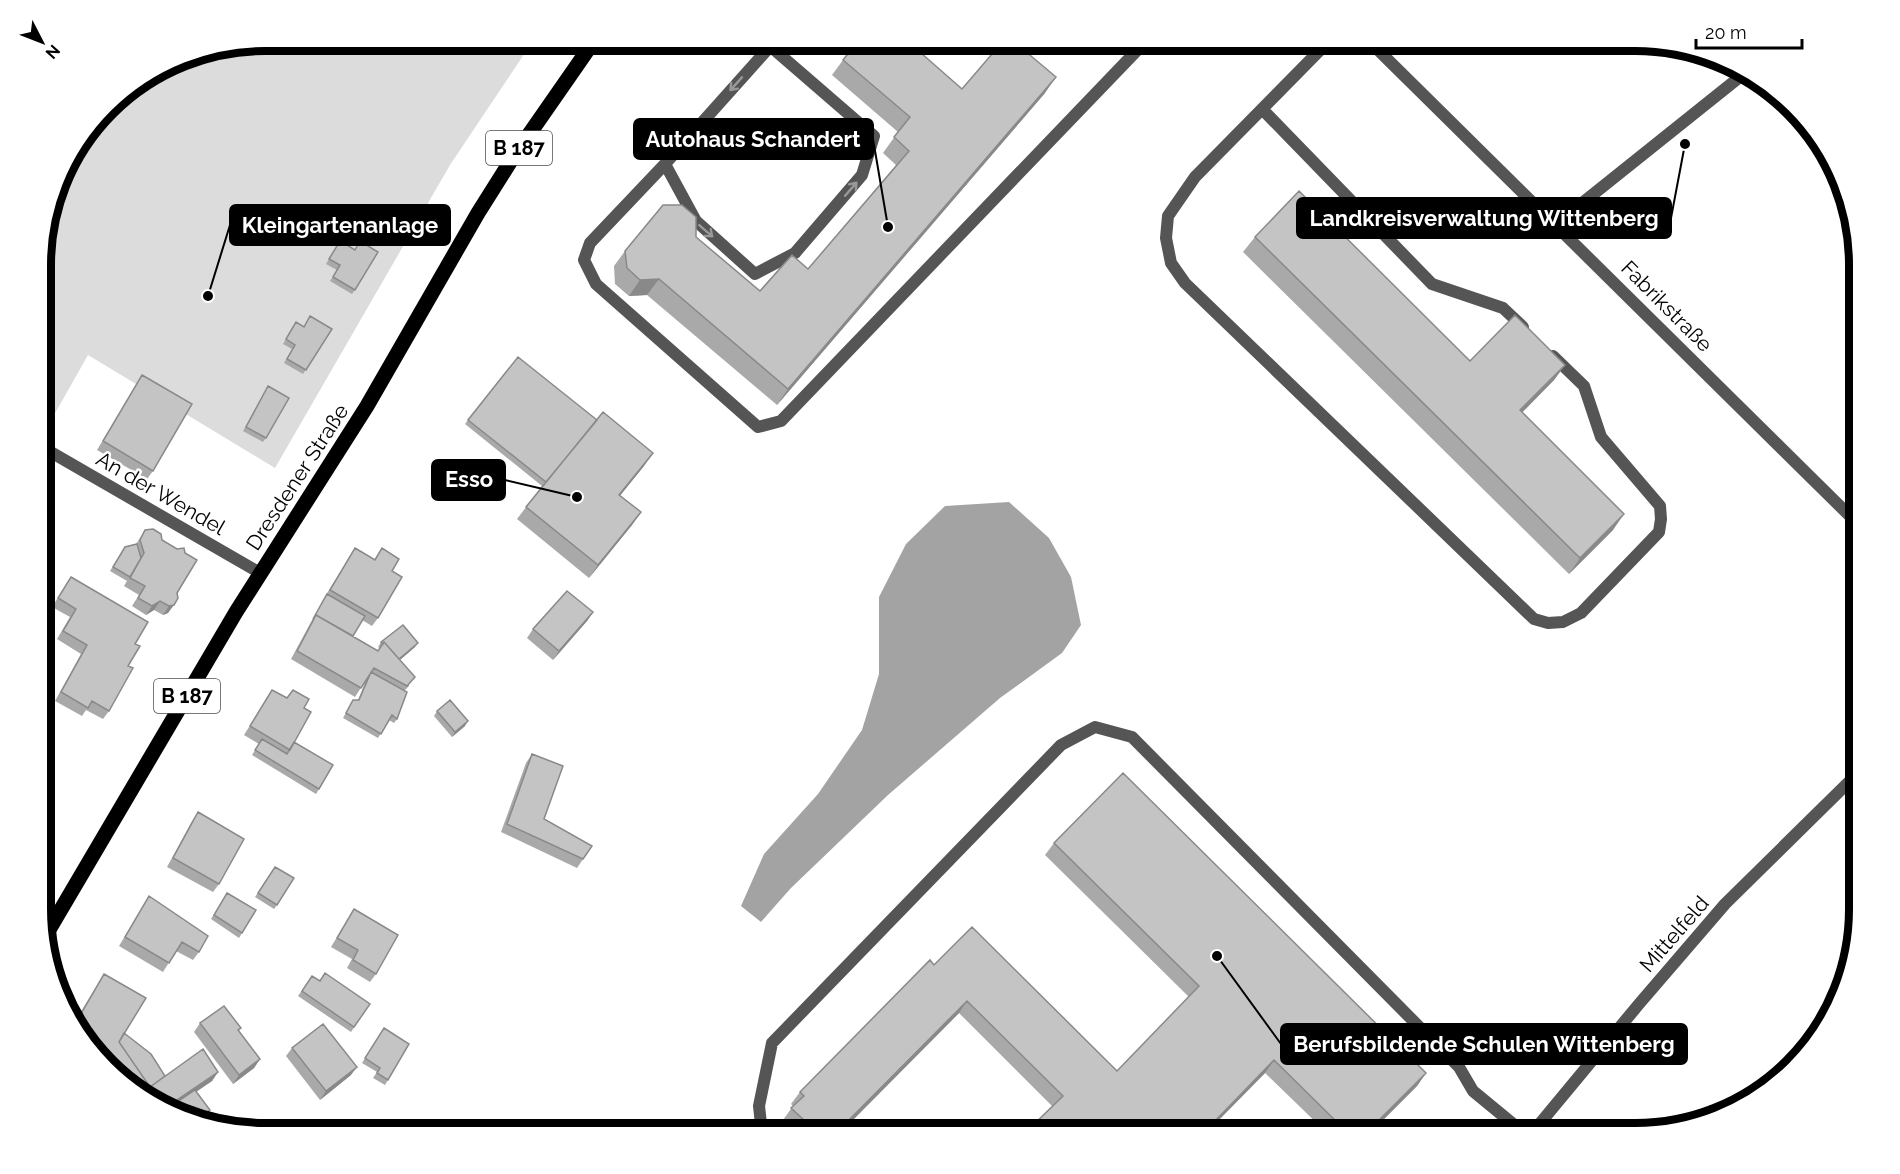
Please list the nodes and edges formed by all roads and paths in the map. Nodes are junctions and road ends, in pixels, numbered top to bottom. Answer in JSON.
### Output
{"nodes":[{"id":1,"x":586,"y":51,"type":"edge"},
{"id":2,"x":765,"y":51,"type":"edge"},
{"id":3,"x":781,"y":51,"type":"edge"},
{"id":4,"x":1135,"y":51,"type":"edge"},
{"id":5,"x":1319,"y":51,"type":"edge"},
{"id":6,"x":1380,"y":51,"type":"edge"},
{"id":7,"x":1738,"y":78,"type":"edge"},
{"id":8,"x":1263,"y":110,"type":"junction"},
{"id":9,"x":665,"y":164,"type":"junction"},
{"id":10,"x":1556,"y":224,"type":"junction"},
{"id":11,"x":51,"y":452,"type":"edge"},
{"id":12,"x":1849,"y":515,"type":"edge"},
{"id":13,"x":260,"y":573,"type":"junction"},
{"id":14,"x":1849,"y":782,"type":"edge"},
{"id":15,"x":51,"y":926,"type":"edge"},
{"id":16,"x":761,"y":1123,"type":"edge"},
{"id":17,"x":1512,"y":1123,"type":"edge"},
{"id":18,"x":1540,"y":1123,"type":"edge"}],
"edges":[{"from":1,"to":13,"type":"main road","name":"Dresdener Straße","number":"B 187"},
{"from":2,"to":9,"type":"street","one_way":true},
{"from":9,"to":3,"type":"street","one_way":true},
{"from":4,"to":9,"type":"street"},
{"from":5,"to":8,"type":"street"},
{"from":6,"to":10,"type":"street","name":"Fabrikstraße"},
{"from":7,"to":10,"type":"street"},
{"from":8,"to":8,"type":"street"},
{"from":10,"to":12,"type":"street","name":"Fabrikstraße"},
{"from":11,"to":13,"type":"street","name":"An der Wendel"},
{"from":13,"to":15,"type":"main road","name":"Dresdener Straße","number":"B 187"},
{"from":14,"to":18,"type":"street","name":"Mittelfeld"},
{"from":16,"to":17,"type":"street"}]}
